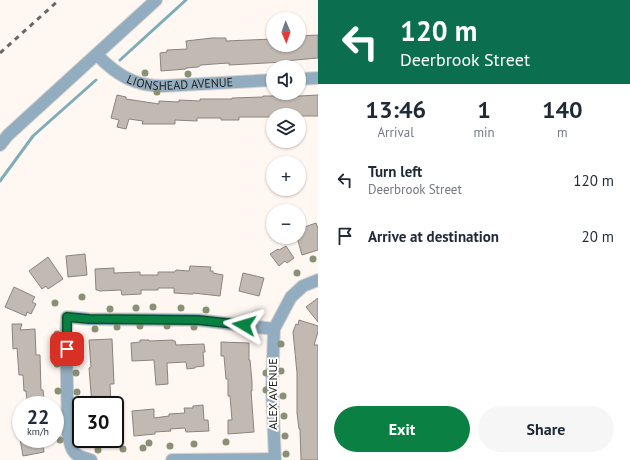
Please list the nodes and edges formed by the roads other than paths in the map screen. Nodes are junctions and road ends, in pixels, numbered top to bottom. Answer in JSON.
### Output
{"nodes":[{"id":1,"x":156,"y":0,"type":"edge"},
{"id":2,"x":97,"y":55,"type":"junction"},
{"id":3,"x":318,"y":78,"type":"edge"},
{"id":4,"x":306,"y":79,"type":"edge"},
{"id":5,"x":266,"y":80,"type":"edge"},
{"id":6,"x":0,"y":145,"type":"edge"},
{"id":7,"x":318,"y":280,"type":"edge"},
{"id":8,"x":274,"y":329,"type":"junction"},
{"id":9,"x":274,"y":459,"type":"edge"},
{"id":10,"x":91,"y":460,"type":"edge"},
{"id":11,"x":172,"y":460,"type":"edge"}],
"edges":[{"from":1,"to":2,"type":"street"},
{"from":2,"to":5,"type":"street","name":"LIONSHEAD AVENUE"},
{"from":2,"to":6,"type":"street"},
{"from":3,"to":4,"type":"street"},
{"from":7,"to":8,"type":"street"},
{"from":8,"to":9,"type":"street","name":"ALEX AVENUE"},
{"from":8,"to":10,"type":"street"},
{"from":9,"to":11,"type":"street"}]}
